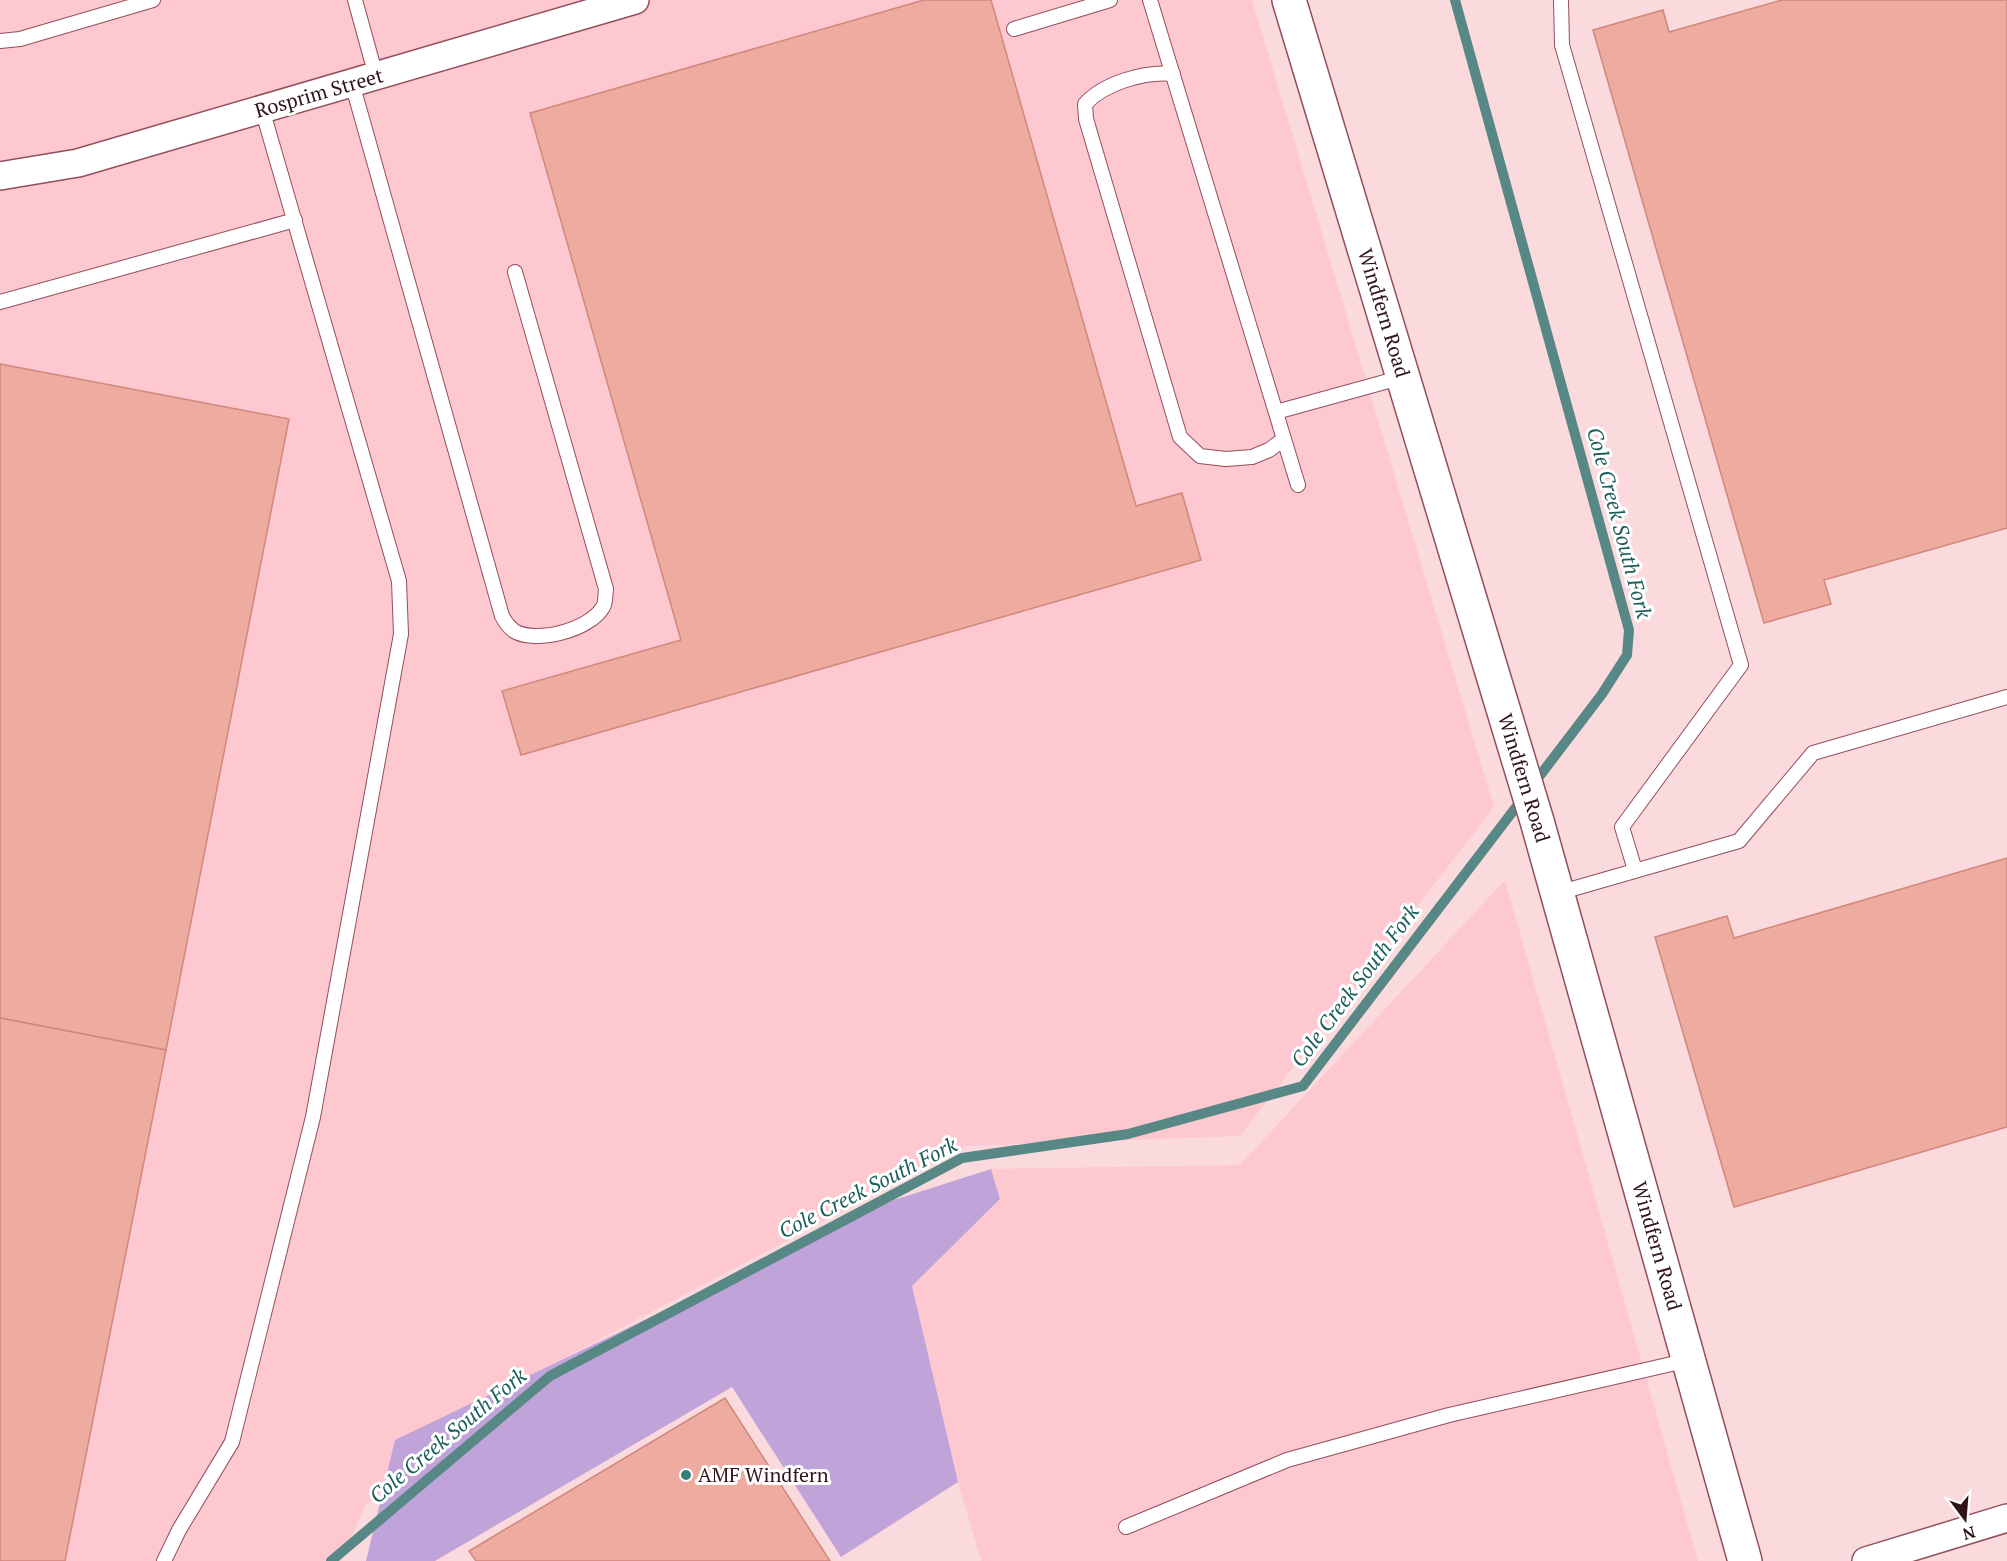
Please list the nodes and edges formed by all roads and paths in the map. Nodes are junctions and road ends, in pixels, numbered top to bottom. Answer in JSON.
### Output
{"nodes":[{"id":1,"x":153,"y":0,"type":"edge"},
{"id":2,"x":355,"y":0,"type":"edge"},
{"id":3,"x":635,"y":0,"type":"edge"},
{"id":4,"x":1110,"y":0,"type":"edge"},
{"id":5,"x":1150,"y":0,"type":"edge"},
{"id":6,"x":1289,"y":0,"type":"edge"},
{"id":7,"x":1561,"y":0,"type":"edge"},
{"id":8,"x":1014,"y":29,"type":"dead end"},
{"id":9,"x":0,"y":41,"type":"edge"},
{"id":10,"x":1173,"y":74,"type":"junction"},
{"id":11,"x":364,"y":80,"type":"junction"},
{"id":12,"x":262,"y":109,"type":"junction"},
{"id":13,"x":0,"y":176,"type":"edge"},
{"id":14,"x":295,"y":220,"type":"junction"},
{"id":15,"x":515,"y":272,"type":"dead end"},
{"id":16,"x":0,"y":302,"type":"edge"},
{"id":17,"x":1403,"y":377,"type":"junction"},
{"id":18,"x":1276,"y":412,"type":"junction"},
{"id":19,"x":1284,"y":439,"type":"junction"},
{"id":20,"x":1298,"y":485,"type":"dead end"},
{"id":21,"x":2007,"y":697,"type":"edge"},
{"id":22,"x":1635,"y":870,"type":"junction"},
{"id":23,"x":1558,"y":893,"type":"junction"},
{"id":24,"x":1689,"y":1360,"type":"junction"},
{"id":25,"x":2007,"y":1518,"type":"edge"},
{"id":26,"x":1126,"y":1527,"type":"dead end"},
{"id":27,"x":164,"y":1561,"type":"edge"},
{"id":28,"x":1745,"y":1561,"type":"edge"},
{"id":29,"x":1866,"y":1561,"type":"edge"}],
"edges":[{"from":1,"to":9,"type":"lane"},
{"from":2,"to":11,"type":"lane"},
{"from":3,"to":11,"type":"street","name":"Rosprim Street"},
{"from":4,"to":8,"type":"lane"},
{"from":5,"to":10,"type":"lane"},
{"from":6,"to":17,"type":"street","name":"Windfern Road"},
{"from":7,"to":22,"type":"lane"},
{"from":10,"to":18,"type":"lane"},
{"from":10,"to":19,"type":"lane"},
{"from":11,"to":12,"type":"street","name":"Rosprim Street"},
{"from":11,"to":15,"type":"lane"},
{"from":12,"to":13,"type":"street","name":"Rosprim Street"},
{"from":12,"to":14,"type":"lane"},
{"from":14,"to":16,"type":"lane"},
{"from":14,"to":27,"type":"lane"},
{"from":17,"to":18,"type":"lane"},
{"from":17,"to":23,"type":"street","name":"Windfern Road"},
{"from":18,"to":19,"type":"lane"},
{"from":19,"to":20,"type":"lane"},
{"from":21,"to":22,"type":"lane"},
{"from":22,"to":23,"type":"lane"},
{"from":23,"to":24,"type":"street","name":"Windfern Road"},
{"from":24,"to":26,"type":"lane"},
{"from":24,"to":28,"type":"street","name":"Windfern Road"},
{"from":25,"to":29,"type":"street"}]}
